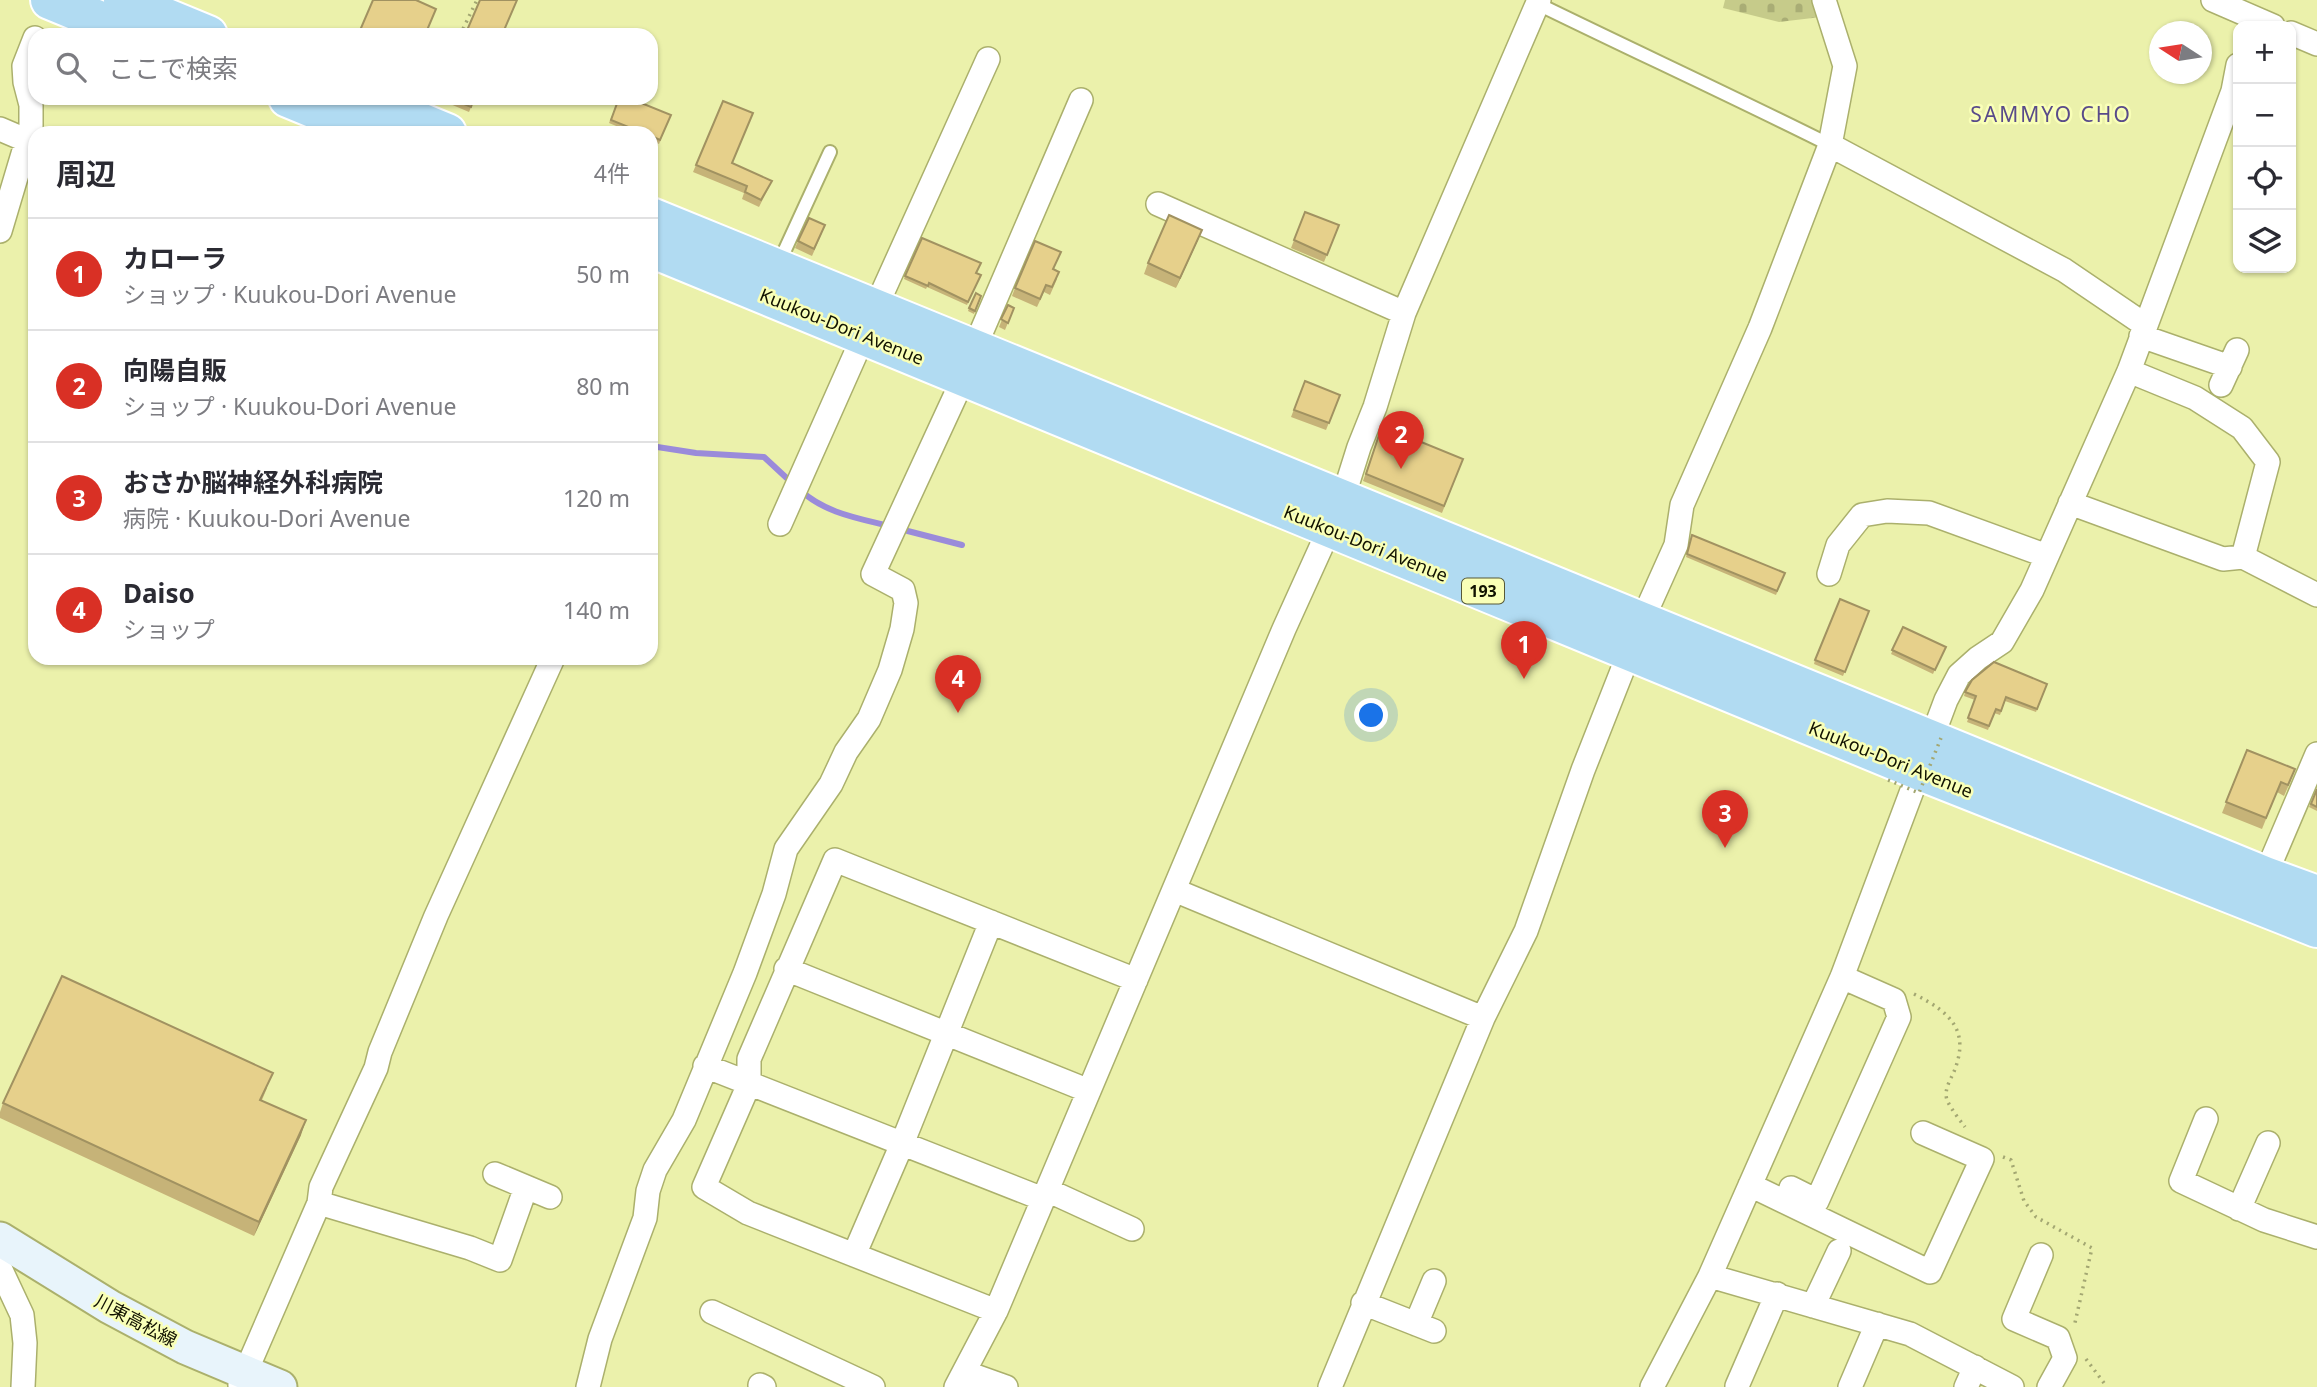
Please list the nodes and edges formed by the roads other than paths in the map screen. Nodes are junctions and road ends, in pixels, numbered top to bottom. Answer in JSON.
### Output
{"nodes":[{"id":1,"x":50,"y":0,"type":"edge"},
{"id":2,"x":123,"y":0,"type":"edge"},
{"id":3,"x":1824,"y":0,"type":"edge"},
{"id":4,"x":2213,"y":0,"type":"edge"},
{"id":5,"x":1535,"y":1,"type":"edge"},
{"id":6,"x":2247,"y":14,"type":"edge"},
{"id":7,"x":39,"y":28,"type":"edge"},
{"id":8,"x":118,"y":28,"type":"edge"},
{"id":9,"x":191,"y":28,"type":"edge"},
{"id":10,"x":2296,"y":35,"type":"edge"},
{"id":11,"x":2317,"y":44,"type":"edge"},
{"id":12,"x":28,"y":56,"type":"edge"},
{"id":13,"x":988,"y":59,"type":"dead end"},
{"id":14,"x":2234,"y":84,"type":"edge"},
{"id":15,"x":28,"y":99,"type":"edge"},
{"id":16,"x":1081,"y":100,"type":"dead end"},
{"id":17,"x":29,"y":105,"type":"edge"},
{"id":18,"x":305,"y":105,"type":"edge"},
{"id":19,"x":379,"y":105,"type":"edge"},
{"id":20,"x":356,"y":126,"type":"edge"},
{"id":21,"x":430,"y":126,"type":"edge"},
{"id":22,"x":16,"y":143,"type":"edge"},
{"id":23,"x":1829,"y":145,"type":"junction"},
{"id":24,"x":830,"y":152,"type":"dead end"},
{"id":25,"x":1158,"y":204,"type":"dead end"},
{"id":26,"x":658,"y":220,"type":"edge"},
{"id":27,"x":0,"y":232,"type":"edge"},
{"id":28,"x":658,"y":250,"type":"edge"},
{"id":29,"x":776,"y":268,"type":"junction"},
{"id":30,"x":1404,"y":313,"type":"junction"},
{"id":31,"x":869,"y":322,"type":"junction"},
{"id":32,"x":2143,"y":331,"type":"junction"},
{"id":33,"x":969,"y":363,"type":"junction"},
{"id":34,"x":2229,"y":368,"type":"dead end"},
{"id":35,"x":2129,"y":371,"type":"junction"},
{"id":36,"x":2070,"y":503,"type":"junction"},
{"id":37,"x":1336,"y":515,"type":"junction"},
{"id":38,"x":780,"y":524,"type":"dead end"},
{"id":39,"x":2047,"y":556,"type":"junction"},
{"id":40,"x":2243,"y":557,"type":"junction"},
{"id":41,"x":1829,"y":574,"type":"dead end"},
{"id":42,"x":2317,"y":595,"type":"edge"},
{"id":43,"x":1636,"y":637,"type":"junction"},
{"id":44,"x":550,"y":665,"type":"edge"},
{"id":45,"x":2317,"y":754,"type":"edge"},
{"id":46,"x":1920,"y":758,"type":"junction"},
{"id":47,"x":2265,"y":876,"type":"junction"},
{"id":48,"x":1174,"y":890,"type":"junction"},
{"id":49,"x":2317,"y":895,"type":"edge"},
{"id":50,"x":991,"y":922,"type":"junction"},
{"id":51,"x":2317,"y":928,"type":"edge"},
{"id":52,"x":786,"y":969,"type":"junction"},
{"id":53,"x":1842,"y":976,"type":"junction"},
{"id":54,"x":1136,"y":979,"type":"junction"},
{"id":55,"x":1483,"y":1018,"type":"junction"},
{"id":56,"x":947,"y":1034,"type":"junction"},
{"id":57,"x":705,"y":1066,"type":"junction"},
{"id":58,"x":749,"y":1083,"type":"junction"},
{"id":59,"x":1089,"y":1091,"type":"junction"},
{"id":60,"x":2206,"y":1119,"type":"dead end"},
{"id":61,"x":1923,"y":1133,"type":"dead end"},
{"id":62,"x":2268,"y":1143,"type":"dead end"},
{"id":63,"x":902,"y":1144,"type":"junction"},
{"id":64,"x":495,"y":1174,"type":"dead end"},
{"id":65,"x":1754,"y":1179,"type":"junction"},
{"id":66,"x":526,"y":1188,"type":"junction"},
{"id":67,"x":1045,"y":1195,"type":"junction"},
{"id":68,"x":550,"y":1197,"type":"dead end"},
{"id":69,"x":319,"y":1203,"type":"junction"},
{"id":70,"x":2239,"y":1209,"type":"junction"},
{"id":71,"x":1132,"y":1229,"type":"dead end"},
{"id":72,"x":2317,"y":1237,"type":"edge"},
{"id":73,"x":0,"y":1239,"type":"edge"},
{"id":74,"x":1839,"y":1251,"type":"dead end"},
{"id":75,"x":854,"y":1255,"type":"junction"},
{"id":76,"x":2042,"y":1255,"type":"dead end"},
{"id":77,"x":0,"y":1268,"type":"edge"},
{"id":78,"x":1710,"y":1276,"type":"junction"},
{"id":79,"x":1434,"y":1281,"type":"dead end"},
{"id":80,"x":1777,"y":1294,"type":"junction"},
{"id":81,"x":1363,"y":1303,"type":"junction"},
{"id":82,"x":1813,"y":1306,"type":"junction"},
{"id":83,"x":996,"y":1311,"type":"junction"},
{"id":84,"x":712,"y":1312,"type":"dead end"},
{"id":85,"x":1877,"y":1325,"type":"junction"},
{"id":86,"x":1970,"y":1377,"type":"edge"},
{"id":87,"x":242,"y":1380,"type":"edge"},
{"id":88,"x":960,"y":1380,"type":"edge"},
{"id":89,"x":1737,"y":1386,"type":"edge"},
{"id":90,"x":23,"y":1387,"type":"edge"},
{"id":91,"x":279,"y":1387,"type":"edge"},
{"id":92,"x":588,"y":1387,"type":"edge"},
{"id":93,"x":873,"y":1387,"type":"edge"},
{"id":94,"x":1006,"y":1387,"type":"edge"},
{"id":95,"x":1330,"y":1387,"type":"edge"},
{"id":96,"x":1651,"y":1387,"type":"edge"},
{"id":97,"x":1850,"y":1387,"type":"edge"},
{"id":98,"x":2012,"y":1387,"type":"edge"},
{"id":99,"x":2049,"y":1387,"type":"edge"}],
"edges":[{"from":1,"to":7,"type":"street"},
{"from":1,"to":8,"type":"highway"},
{"from":2,"to":9,"type":"highway"},
{"from":3,"to":23,"type":"street"},
{"from":4,"to":6,"type":"street"},
{"from":5,"to":23,"type":"lane"},
{"from":5,"to":30,"type":"street"},
{"from":10,"to":11,"type":"street"},
{"from":12,"to":15,"type":"street"},
{"from":13,"to":31,"type":"street"},
{"from":14,"to":32,"type":"street"},
{"from":16,"to":33,"type":"street"},
{"from":17,"to":22,"type":"street"},
{"from":18,"to":20,"type":"highway"},
{"from":19,"to":21,"type":"highway"},
{"from":22,"to":27,"type":"street"},
{"from":23,"to":32,"type":"street"},
{"from":23,"to":43,"type":"street"},
{"from":24,"to":29,"type":"lane"},
{"from":25,"to":30,"type":"street"},
{"from":26,"to":29,"type":"highway","name":"Kuukou-Dori Avenue","number":"193"},
{"from":28,"to":31,"type":"highway","name":"Kuukou-Dori Avenue","number":"193"},
{"from":29,"to":31,"type":"highway","name":"Kuukou-Dori Avenue","number":"193"},
{"from":30,"to":37,"type":"street"},
{"from":31,"to":33,"type":"highway","name":"Kuukou-Dori Avenue","number":"193"},
{"from":31,"to":38,"type":"street"},
{"from":32,"to":34,"type":"street"},
{"from":32,"to":35,"type":"street"},
{"from":33,"to":37,"type":"highway","name":"Kuukou-Dori Avenue","number":"193"},
{"from":33,"to":57,"type":"street"},
{"from":35,"to":36,"type":"street"},
{"from":35,"to":40,"type":"street"},
{"from":36,"to":39,"type":"street"},
{"from":36,"to":40,"type":"street"},
{"from":37,"to":43,"type":"highway","name":"Kuukou-Dori Avenue","number":"193"},
{"from":37,"to":48,"type":"street"},
{"from":39,"to":41,"type":"street"},
{"from":39,"to":46,"type":"street"},
{"from":40,"to":42,"type":"street"},
{"from":43,"to":46,"type":"highway","name":"Kuukou-Dori Avenue","number":"193"},
{"from":43,"to":55,"type":"street"},
{"from":44,"to":69,"type":"street"},
{"from":45,"to":47,"type":"street"},
{"from":46,"to":47,"type":"highway","name":"Kuukou-Dori Avenue","number":"193"},
{"from":46,"to":51,"type":"highway","name":"Kuukou-Dori Avenue","number":"193"},
{"from":46,"to":53,"type":"street"},
{"from":47,"to":49,"type":"highway","name":"Kuukou-Dori Avenue","number":"193"},
{"from":48,"to":54,"type":"street"},
{"from":48,"to":55,"type":"street"},
{"from":50,"to":52,"type":"street"},
{"from":50,"to":54,"type":"street"},
{"from":50,"to":56,"type":"street"},
{"from":52,"to":56,"type":"street"},
{"from":52,"to":58,"type":"street"},
{"from":53,"to":65,"type":"street"},
{"from":53,"to":65,"type":"street"},
{"from":54,"to":59,"type":"street"},
{"from":55,"to":81,"type":"street"},
{"from":56,"to":59,"type":"street"},
{"from":56,"to":63,"type":"street"},
{"from":57,"to":58,"type":"street"},
{"from":57,"to":92,"type":"street"},
{"from":58,"to":63,"type":"street"},
{"from":58,"to":75,"type":"street"},
{"from":59,"to":67,"type":"street"},
{"from":60,"to":70,"type":"street"},
{"from":61,"to":65,"type":"street"},
{"from":62,"to":70,"type":"street"},
{"from":63,"to":67,"type":"street"},
{"from":63,"to":75,"type":"street"},
{"from":64,"to":66,"type":"street"},
{"from":65,"to":78,"type":"street"},
{"from":66,"to":68,"type":"street"},
{"from":66,"to":69,"type":"street"},
{"from":67,"to":71,"type":"street"},
{"from":67,"to":83,"type":"street"},
{"from":69,"to":87,"type":"street"},
{"from":70,"to":72,"type":"street"},
{"from":73,"to":87,"type":"main road","name":"川東高松線"},
{"from":74,"to":82,"type":"street"},
{"from":75,"to":83,"type":"street"},
{"from":76,"to":99,"type":"street"},
{"from":77,"to":90,"type":"street"},
{"from":78,"to":80,"type":"street"},
{"from":78,"to":96,"type":"street"},
{"from":79,"to":81,"type":"street"},
{"from":80,"to":82,"type":"street"},
{"from":80,"to":89,"type":"street"},
{"from":81,"to":95,"type":"street"},
{"from":82,"to":85,"type":"street"},
{"from":83,"to":88,"type":"street"},
{"from":84,"to":93,"type":"street"},
{"from":85,"to":86,"type":"street"},
{"from":85,"to":97,"type":"street"},
{"from":86,"to":98,"type":"street"},
{"from":87,"to":91,"type":"main road","name":"川東高松線"},
{"from":88,"to":94,"type":"street"}]}
